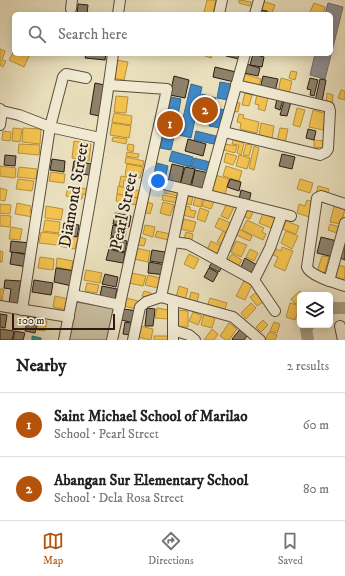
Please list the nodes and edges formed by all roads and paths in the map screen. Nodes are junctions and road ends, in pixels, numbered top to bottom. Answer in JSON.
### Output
{"nodes":[{"id":1,"x":120,"y":0,"type":"edge"},
{"id":2,"x":222,"y":0,"type":"edge"},
{"id":3,"x":259,"y":0,"type":"edge"},
{"id":4,"x":118,"y":12,"type":"edge"},
{"id":5,"x":219,"y":12,"type":"edge"},
{"id":6,"x":256,"y":12,"type":"edge"},
{"id":7,"x":113,"y":56,"type":"edge"},
{"id":8,"x":244,"y":56,"type":"edge"},
{"id":9,"x":86,"y":78,"type":"dead end"},
{"id":10,"x":109,"y":85,"type":"junction"},
{"id":11,"x":236,"y":85,"type":"junction"},
{"id":12,"x":1,"y":110,"type":"edge"},
{"id":13,"x":0,"y":125,"type":"edge"},
{"id":14,"x":50,"y":127,"type":"junction"},
{"id":15,"x":224,"y":132,"type":"junction"},
{"id":16,"x":100,"y":138,"type":"junction"},
{"id":17,"x":147,"y":180,"type":"junction"},
{"id":18,"x":184,"y":189,"type":"junction"},
{"id":19,"x":206,"y":194,"type":"junction"},
{"id":20,"x":244,"y":204,"type":"junction"},
{"id":21,"x":345,"y":204,"type":"edge"},
{"id":22,"x":345,"y":223,"type":"edge"},
{"id":23,"x":174,"y":242,"type":"junction"},
{"id":24,"x":220,"y":261,"type":"junction"},
{"id":25,"x":254,"y":280,"type":"junction"},
{"id":26,"x":329,"y":281,"type":"junction"},
{"id":27,"x":345,"y":286,"type":"edge"},
{"id":28,"x":74,"y":295,"type":"junction"},
{"id":29,"x":161,"y":297,"type":"junction"},
{"id":30,"x":173,"y":301,"type":"junction"},
{"id":31,"x":120,"y":305,"type":"junction"},
{"id":32,"x":0,"y":306,"type":"edge"},
{"id":33,"x":22,"y":310,"type":"junction"},
{"id":34,"x":275,"y":311,"type":"dead end"},
{"id":35,"x":69,"y":317,"type":"junction"},
{"id":36,"x":340,"y":326,"type":"dead end"},
{"id":37,"x":173,"y":335,"type":"edge"},
{"id":38,"x":64,"y":340,"type":"edge"},
{"id":39,"x":112,"y":340,"type":"edge"},
{"id":40,"x":134,"y":340,"type":"edge"},
{"id":41,"x":195,"y":340,"type":"edge"},
{"id":42,"x":260,"y":340,"type":"edge"},
{"id":43,"x":343,"y":340,"type":"edge"}],
"edges":[{"from":1,"to":4,"type":"street"},
{"from":2,"to":5,"type":"street"},
{"from":3,"to":6,"type":"street"},
{"from":7,"to":10,"type":"street","name":"Diamond Street"},
{"from":8,"to":11,"type":"street"},
{"from":9,"to":14,"type":"street"},
{"from":10,"to":16,"type":"street","name":"Diamond Street"},
{"from":10,"to":17,"type":"street","name":"Pearl Street"},
{"from":11,"to":15,"type":"street"},
{"from":11,"to":15,"type":"street"},
{"from":12,"to":13,"type":"street"},
{"from":12,"to":14,"type":"street"},
{"from":14,"to":16,"type":"street"},
{"from":14,"to":33,"type":"street"},
{"from":15,"to":19,"type":"street"},
{"from":16,"to":28,"type":"street","name":"Diamond Street"},
{"from":17,"to":18,"type":"street"},
{"from":17,"to":31,"type":"street","name":"Pearl Street"},
{"from":18,"to":19,"type":"street"},
{"from":18,"to":23,"type":"street"},
{"from":19,"to":20,"type":"street"},
{"from":20,"to":24,"type":"street"},
{"from":20,"to":25,"type":"street"},
{"from":21,"to":26,"type":"street"},
{"from":22,"to":26,"type":"street"},
{"from":23,"to":24,"type":"street"},
{"from":23,"to":29,"type":"street"},
{"from":24,"to":25,"type":"street"},
{"from":25,"to":34,"type":"street"},
{"from":26,"to":27,"type":"street"},
{"from":28,"to":31,"type":"street"},
{"from":28,"to":35,"type":"street","name":"Diamond Street"},
{"from":29,"to":30,"type":"street"},
{"from":29,"to":40,"type":"street"},
{"from":30,"to":37,"type":"street"},
{"from":30,"to":42,"type":"street"},
{"from":31,"to":39,"type":"street","name":"Pearl Street"},
{"from":32,"to":33,"type":"street"},
{"from":33,"to":35,"type":"street"},
{"from":35,"to":38,"type":"street","name":"Diamond Street"},
{"from":36,"to":43,"type":"street"},
{"from":37,"to":41,"type":"street"}]}
